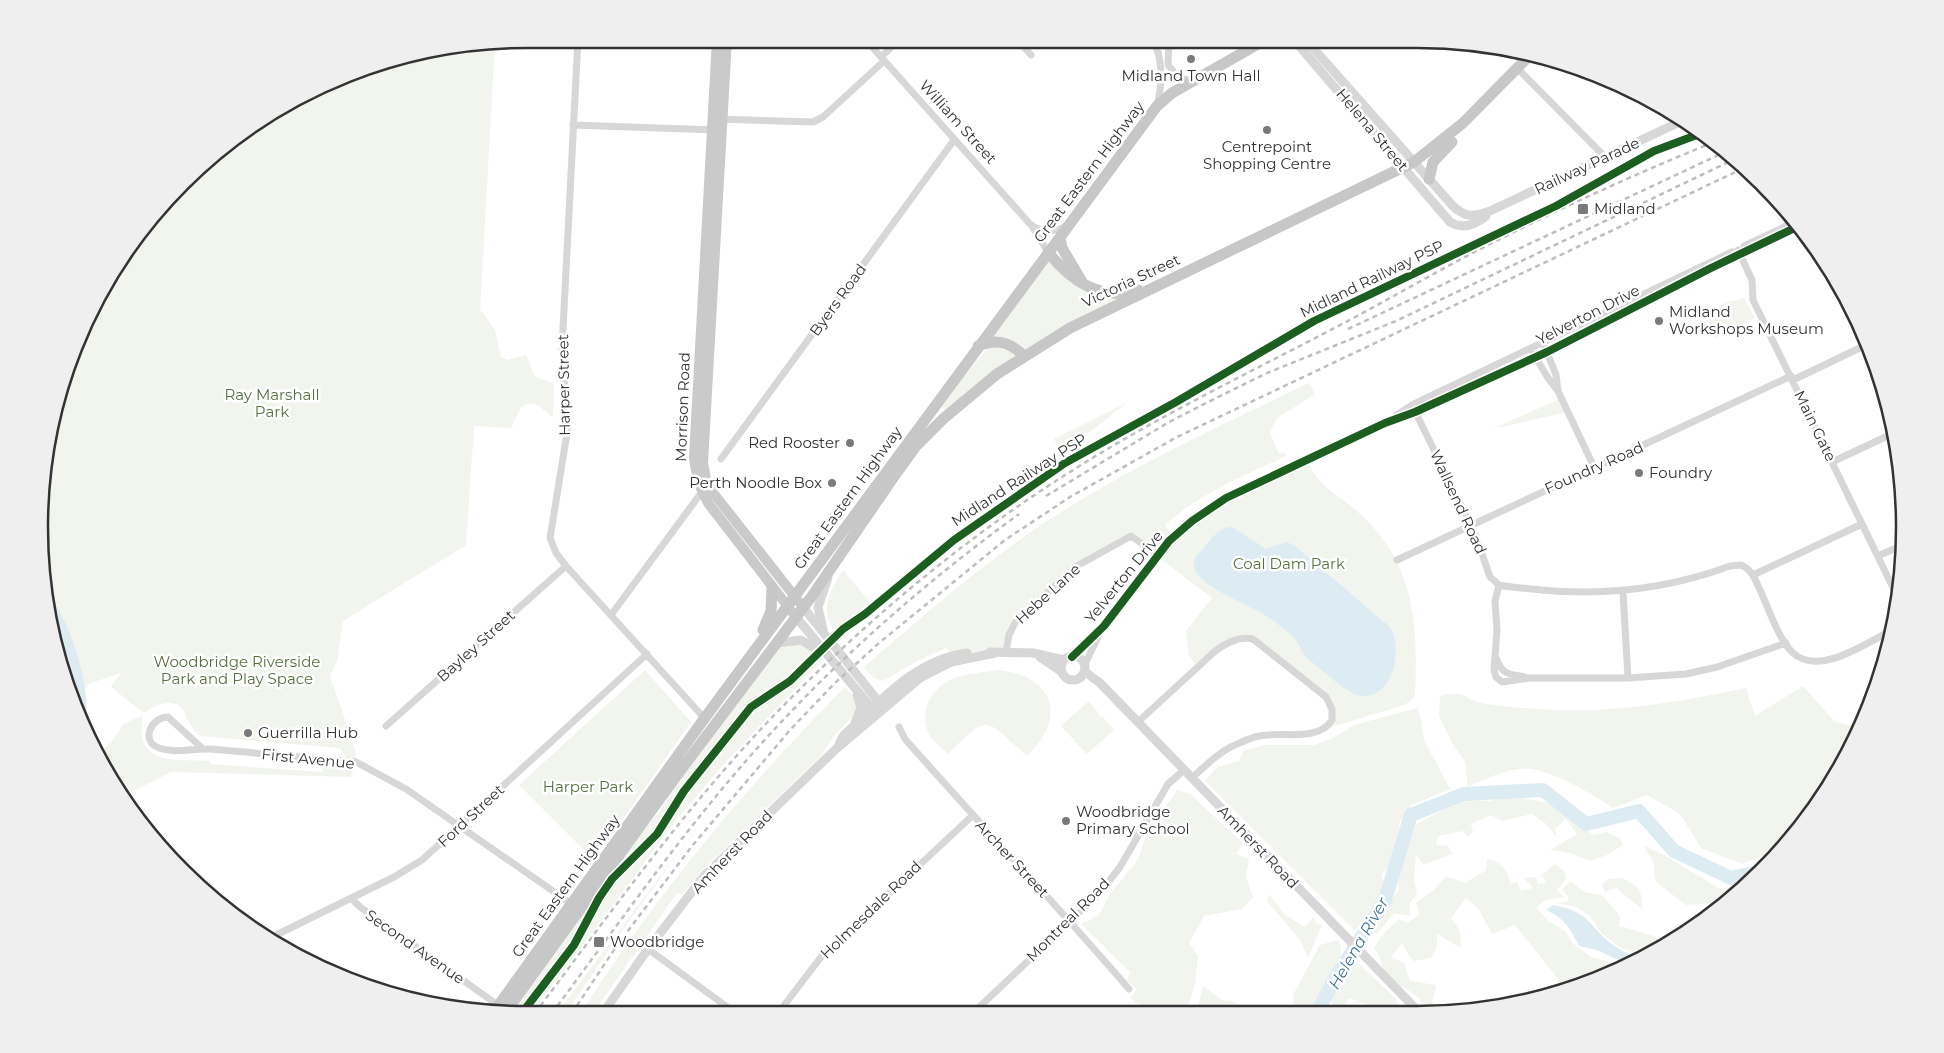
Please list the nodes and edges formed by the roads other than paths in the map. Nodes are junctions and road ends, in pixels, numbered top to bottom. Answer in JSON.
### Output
{"nodes":[{"id":1,"x":577,"y":48,"type":"edge"},
{"id":2,"x":717,"y":48,"type":"edge"},
{"id":3,"x":726,"y":48,"type":"edge"},
{"id":4,"x":873,"y":48,"type":"edge"},
{"id":5,"x":892,"y":48,"type":"edge"},
{"id":6,"x":1025,"y":48,"type":"edge"},
{"id":7,"x":1155,"y":48,"type":"edge"},
{"id":8,"x":1168,"y":48,"type":"edge"},
{"id":9,"x":1251,"y":48,"type":"edge"},
{"id":10,"x":1301,"y":48,"type":"edge"},
{"id":11,"x":1313,"y":48,"type":"edge"},
{"id":12,"x":1031,"y":55,"type":"dead end"},
{"id":13,"x":882,"y":59,"type":"junction"},
{"id":14,"x":1525,"y":60,"type":"edge"},
{"id":15,"x":1517,"y":68,"type":"junction"},
{"id":16,"x":1193,"y":81,"type":"junction"},
{"id":17,"x":1157,"y":106,"type":"junction"},
{"id":18,"x":718,"y":119,"type":"junction"},
{"id":19,"x":1463,"y":124,"type":"junction"},
{"id":20,"x":1676,"y":124,"type":"edge"},
{"id":21,"x":573,"y":125,"type":"junction"},
{"id":22,"x":717,"y":130,"type":"junction"},
{"id":23,"x":954,"y":140,"type":"junction"},
{"id":24,"x":1605,"y":157,"type":"junction"},
{"id":25,"x":1409,"y":165,"type":"junction"},
{"id":26,"x":1429,"y":179,"type":"junction"},
{"id":27,"x":1490,"y":211,"type":"junction"},
{"id":28,"x":1460,"y":213,"type":"joint"},
{"id":29,"x":1450,"y":222,"type":"joint"},
{"id":30,"x":1030,"y":224,"type":"junction"},
{"id":31,"x":1070,"y":224,"type":"junction"},
{"id":32,"x":1790,"y":225,"type":"edge"},
{"id":33,"x":1793,"y":229,"type":"edge"},
{"id":34,"x":1060,"y":238,"type":"junction"},
{"id":35,"x":1739,"y":251,"type":"junction"},
{"id":36,"x":1048,"y":252,"type":"junction"},
{"id":37,"x":1171,"y":280,"type":"junction"},
{"id":38,"x":1087,"y":287,"type":"junction"},
{"id":39,"x":1543,"y":342,"type":"junction"},
{"id":40,"x":978,"y":346,"type":"junction"},
{"id":41,"x":1861,"y":347,"type":"edge"},
{"id":42,"x":1530,"y":348,"type":"junction"},
{"id":43,"x":1547,"y":352,"type":"junction"},
{"id":44,"x":1024,"y":356,"type":"junction"},
{"id":45,"x":1535,"y":357,"type":"junction"},
{"id":46,"x":1792,"y":378,"type":"junction"},
{"id":47,"x":1558,"y":391,"type":"junction"},
{"id":48,"x":1414,"y":409,"type":"junction"},
{"id":49,"x":1887,"y":436,"type":"edge"},
{"id":50,"x":721,"y":459,"type":"dead end"},
{"id":51,"x":1832,"y":462,"type":"junction"},
{"id":52,"x":1594,"y":467,"type":"junction"},
{"id":53,"x":705,"y":488,"type":"junction"},
{"id":54,"x":1862,"y":524,"type":"junction"},
{"id":55,"x":1470,"y":525,"type":"junction"},
{"id":56,"x":1895,"y":548,"type":"edge"},
{"id":57,"x":1158,"y":555,"type":"junction"},
{"id":58,"x":1878,"y":556,"type":"junction"},
{"id":59,"x":1397,"y":560,"type":"dead end"},
{"id":60,"x":566,"y":566,"type":"junction"},
{"id":61,"x":832,"y":567,"type":"junction"},
{"id":62,"x":1753,"y":575,"type":"junction"},
{"id":63,"x":1499,"y":585,"type":"junction"},
{"id":64,"x":1892,"y":586,"type":"edge"},
{"id":65,"x":772,"y":588,"type":"junction"},
{"id":66,"x":1623,"y":592,"type":"junction"},
{"id":67,"x":795,"y":597,"type":"junction"},
{"id":68,"x":787,"y":606,"type":"junction"},
{"id":69,"x":803,"y":607,"type":"junction"},
{"id":70,"x":610,"y":615,"type":"junction"},
{"id":71,"x":796,"y":617,"type":"junction"},
{"id":72,"x":1104,"y":626,"type":"junction"},
{"id":73,"x":824,"y":633,"type":"junction"},
{"id":74,"x":1884,"y":634,"type":"edge"},
{"id":75,"x":777,"y":642,"type":"junction"},
{"id":76,"x":1786,"y":643,"type":"junction"},
{"id":77,"x":760,"y":644,"type":"junction"},
{"id":78,"x":1006,"y":652,"type":"junction"},
{"id":79,"x":826,"y":653,"type":"junction"},
{"id":80,"x":995,"y":653,"type":"junction"},
{"id":81,"x":1033,"y":653,"type":"junction"},
{"id":82,"x":647,"y":654,"type":"junction"},
{"id":83,"x":1068,"y":658,"type":"junction"},
{"id":84,"x":1084,"y":668,"type":"junction"},
{"id":85,"x":1062,"y":672,"type":"junction"},
{"id":86,"x":860,"y":678,"type":"junction"},
{"id":87,"x":1628,"y":678,"type":"junction"},
{"id":88,"x":1078,"y":679,"type":"junction"},
{"id":89,"x":902,"y":681,"type":"junction"},
{"id":90,"x":1100,"y":683,"type":"junction"},
{"id":91,"x":854,"y":687,"type":"junction"},
{"id":92,"x":882,"y":705,"type":"junction"},
{"id":93,"x":874,"y":712,"type":"junction"},
{"id":94,"x":704,"y":718,"type":"junction"},
{"id":95,"x":1138,"y":722,"type":"junction"},
{"id":96,"x":386,"y":726,"type":"dead end"},
{"id":97,"x":899,"y":727,"type":"dead end"},
{"id":98,"x":713,"y":728,"type":"junction"},
{"id":99,"x":843,"y":736,"type":"junction"},
{"id":100,"x":202,"y":748,"type":"junction"},
{"id":101,"x":836,"y":750,"type":"junction"},
{"id":102,"x":1184,"y":770,"type":"junction"},
{"id":103,"x":1192,"y":778,"type":"junction"},
{"id":104,"x":972,"y":816,"type":"junction"},
{"id":105,"x":460,"y":826,"type":"junction"},
{"id":106,"x":351,"y":898,"type":"junction"},
{"id":107,"x":576,"y":907,"type":"junction"},
{"id":108,"x":1070,"y":921,"type":"junction"},
{"id":109,"x":277,"y":935,"type":"edge"},
{"id":110,"x":648,"y":948,"type":"junction"},
{"id":111,"x":1129,"y":988,"type":"dead end"},
{"id":112,"x":491,"y":1004,"type":"edge"},
{"id":113,"x":506,"y":1005,"type":"edge"},
{"id":114,"x":608,"y":1006,"type":"edge"},
{"id":115,"x":726,"y":1006,"type":"edge"},
{"id":116,"x":783,"y":1006,"type":"edge"},
{"id":117,"x":980,"y":1006,"type":"edge"},
{"id":118,"x":1413,"y":1006,"type":"edge"}],
"edges":[{"from":1,"to":21,"type":"street","name":"Harper Street"},
{"from":2,"to":18,"type":"main road","name":"Morrison Road"},
{"from":3,"to":18,"type":"main road","name":"Morrison Road"},
{"from":4,"to":13,"type":"street","name":"William Street"},
{"from":5,"to":13,"type":"street"},
{"from":6,"to":12,"type":"street"},
{"from":7,"to":17,"type":"street"},
{"from":8,"to":16,"type":"street"},
{"from":9,"to":16,"type":"highway","name":"Great Eastern Highway"},
{"from":10,"to":25,"type":"street","name":"Helena Street"},
{"from":11,"to":25,"type":"street","name":"Helena Street"},
{"from":13,"to":18,"type":"street"},
{"from":13,"to":23,"type":"street","name":"William Street"},
{"from":14,"to":15,"type":"highway","name":"Victoria Street"},
{"from":15,"to":19,"type":"highway","name":"Victoria Street"},
{"from":15,"to":24,"type":"street"},
{"from":16,"to":17,"type":"highway","name":"Great Eastern Highway"},
{"from":17,"to":31,"type":"highway","name":"Great Eastern Highway"},
{"from":18,"to":22,"type":"main road","name":"Morrison Road"},
{"from":19,"to":25,"type":"highway","name":"Victoria Street"},
{"from":19,"to":26,"type":"highway"},
{"from":20,"to":24,"type":"street","name":"Railway Parade"},
{"from":21,"to":22,"type":"street"},
{"from":21,"to":60,"type":"street","name":"Harper Street"},
{"from":22,"to":53,"type":"main road","name":"Morrison Road"},
{"from":23,"to":30,"type":"street","name":"William Street"},
{"from":23,"to":50,"type":"street","name":"Byers Road"},
{"from":24,"to":27,"type":"street","name":"Railway Parade"},
{"from":25,"to":26,"type":"street","name":"Helena Street"},
{"from":25,"to":29,"type":"street","name":"Helena Street"},
{"from":25,"to":37,"type":"highway","name":"Victoria Street"},
{"from":26,"to":28,"type":"street","name":"Helena Street"},
{"from":27,"to":28,"type":"street","name":"Railway Parade"},
{"from":27,"to":29,"type":"street","name":"Railway Parade"},
{"from":30,"to":31,"type":"street"},
{"from":30,"to":36,"type":"street","name":"William Street"},
{"from":31,"to":34,"type":"highway","name":"Great Eastern Highway"},
{"from":32,"to":35,"type":"street","name":"Yelverton Drive"},
{"from":33,"to":35,"type":"street","name":"Yelverton Drive"},
{"from":34,"to":36,"type":"highway","name":"Great Eastern Highway"},
{"from":34,"to":38,"type":"highway"},
{"from":35,"to":39,"type":"street","name":"Yelverton Drive"},
{"from":35,"to":43,"type":"street","name":"Yelverton Drive"},
{"from":35,"to":46,"type":"street","name":"Main Gate"},
{"from":36,"to":38,"type":"highway","name":"William Street"},
{"from":36,"to":40,"type":"highway","name":"Great Eastern Highway"},
{"from":37,"to":38,"type":"highway","name":"William Street"},
{"from":37,"to":44,"type":"highway","name":"Victoria Street"},
{"from":39,"to":42,"type":"street","name":"Yelverton Drive"},
{"from":39,"to":43,"type":"street"},
{"from":40,"to":44,"type":"highway"},
{"from":40,"to":67,"type":"highway","name":"Great Eastern Highway"},
{"from":41,"to":46,"type":"street","name":"Foundry Road"},
{"from":42,"to":45,"type":"street"},
{"from":42,"to":48,"type":"street","name":"Yelverton Drive"},
{"from":43,"to":45,"type":"street","name":"Yelverton Drive"},
{"from":43,"to":47,"type":"street"},
{"from":44,"to":61,"type":"highway","name":"Victoria Street"},
{"from":45,"to":47,"type":"street"},
{"from":45,"to":48,"type":"street","name":"Yelverton Drive"},
{"from":46,"to":51,"type":"street","name":"Main Gate"},
{"from":46,"to":52,"type":"street","name":"Foundry Road"},
{"from":47,"to":52,"type":"street"},
{"from":48,"to":55,"type":"street","name":"Wallsend Road"},
{"from":48,"to":57,"type":"street","name":"Yelverton Drive"},
{"from":49,"to":51,"type":"street"},
{"from":51,"to":54,"type":"street","name":"Main Gate"},
{"from":52,"to":55,"type":"street","name":"Foundry Road"},
{"from":53,"to":65,"type":"main road","name":"Morrison Road"},
{"from":53,"to":67,"type":"main road","name":"Morrison Road"},
{"from":53,"to":70,"type":"street"},
{"from":54,"to":58,"type":"street","name":"Main Gate"},
{"from":54,"to":62,"type":"street"},
{"from":55,"to":59,"type":"street","name":"Foundry Road"},
{"from":55,"to":63,"type":"street","name":"Wallsend Road"},
{"from":56,"to":58,"type":"street"},
{"from":57,"to":72,"type":"street","name":"Yelverton Drive"},
{"from":57,"to":78,"type":"street","name":"Hebe Lane"},
{"from":58,"to":64,"type":"street","name":"Main Gate"},
{"from":60,"to":70,"type":"street","name":"Harper Street"},
{"from":60,"to":96,"type":"street","name":"Bayley Street"},
{"from":61,"to":69,"type":"highway","name":"Victoria Street"},
{"from":61,"to":73,"type":"street"},
{"from":62,"to":66,"type":"street"},
{"from":62,"to":76,"type":"street"},
{"from":63,"to":66,"type":"street"},
{"from":63,"to":87,"type":"street"},
{"from":65,"to":68,"type":"main road","name":"Morrison Road"},
{"from":65,"to":77,"type":"highway"},
{"from":66,"to":87,"type":"street"},
{"from":67,"to":68,"type":"highway","name":"Great Eastern Highway"},
{"from":67,"to":69,"type":"main road","name":"Morrison Road"},
{"from":68,"to":71,"type":"main road","name":"Morrison Road"},
{"from":68,"to":77,"type":"highway","name":"Great Eastern Highway"},
{"from":69,"to":71,"type":"highway","name":"Great Eastern Highway"},
{"from":69,"to":73,"type":"street","name":"Morrison Road"},
{"from":70,"to":82,"type":"street","name":"Harper Street"},
{"from":71,"to":75,"type":"highway","name":"Great Eastern Highway"},
{"from":71,"to":79,"type":"street","name":"Morrison Road"},
{"from":72,"to":83,"type":"street","name":"Yelverton Drive"},
{"from":72,"to":84,"type":"street","name":"Yelverton Drive"},
{"from":73,"to":86,"type":"street","name":"Morrison Road"},
{"from":74,"to":76,"type":"street"},
{"from":75,"to":79,"type":"street"},
{"from":75,"to":98,"type":"highway","name":"Great Eastern Highway"},
{"from":76,"to":87,"type":"street"},
{"from":77,"to":94,"type":"highway","name":"Great Eastern Highway"},
{"from":78,"to":80,"type":"street","name":"Amherst Road"},
{"from":78,"to":81,"type":"street","name":"Amherst Road"},
{"from":79,"to":91,"type":"street","name":"Morrison Road"},
{"from":80,"to":89,"type":"street","name":"Amherst Road"},
{"from":80,"to":92,"type":"street","name":"Amherst Road"},
{"from":81,"to":83,"type":"street","name":"Amherst Road"},
{"from":81,"to":85,"type":"street"},
{"from":82,"to":94,"type":"street","name":"Harper Street"},
{"from":82,"to":105,"type":"street","name":"Ford Street"},
{"from":83,"to":84,"type":"street"},
{"from":83,"to":85,"type":"street"},
{"from":84,"to":88,"type":"street"},
{"from":84,"to":90,"type":"street","name":"Amherst Road"},
{"from":85,"to":88,"type":"street"},
{"from":86,"to":89,"type":"street"},
{"from":86,"to":92,"type":"street","name":"Morrison Road"},
{"from":88,"to":90,"type":"street"},
{"from":89,"to":92,"type":"street","name":"Amherst Road"},
{"from":90,"to":95,"type":"street","name":"Amherst Road"},
{"from":91,"to":93,"type":"street","name":"Morrison Road"},
{"from":91,"to":99,"type":"street"},
{"from":92,"to":93,"type":"street","name":"Amherst Road"},
{"from":93,"to":99,"type":"street","name":"Amherst Road"},
{"from":93,"to":101,"type":"street","name":"Amherst Road"},
{"from":94,"to":98,"type":"street","name":"Harper Street"},
{"from":94,"to":107,"type":"highway","name":"Great Eastern Highway"},
{"from":95,"to":102,"type":"street","name":"Amherst Road"},
{"from":95,"to":103,"type":"street"},
{"from":97,"to":104,"type":"street","name":"Archer Street"},
{"from":98,"to":107,"type":"highway","name":"Great Eastern Highway"},
{"from":99,"to":101,"type":"street","name":"Amherst Road"},
{"from":100,"to":100,"type":"street","name":"First Avenue"},
{"from":100,"to":105,"type":"street","name":"First Avenue"},
{"from":101,"to":110,"type":"street","name":"Amherst Road"},
{"from":102,"to":103,"type":"street","name":"Amherst Road"},
{"from":102,"to":108,"type":"street","name":"Montreal Road"},
{"from":103,"to":118,"type":"street","name":"Amherst Road"},
{"from":104,"to":108,"type":"street","name":"Archer Street"},
{"from":104,"to":116,"type":"street","name":"Holmesdale Road"},
{"from":105,"to":106,"type":"street","name":"Ford Street"},
{"from":105,"to":107,"type":"street","name":"First Avenue"},
{"from":106,"to":109,"type":"street","name":"Ford Street"},
{"from":106,"to":112,"type":"street","name":"Second Avenue"},
{"from":107,"to":113,"type":"highway","name":"Great Eastern Highway"},
{"from":108,"to":111,"type":"street","name":"Archer Street"},
{"from":108,"to":117,"type":"street","name":"Montreal Road"},
{"from":110,"to":114,"type":"street","name":"Amherst Road"},
{"from":110,"to":115,"type":"street"}]}
